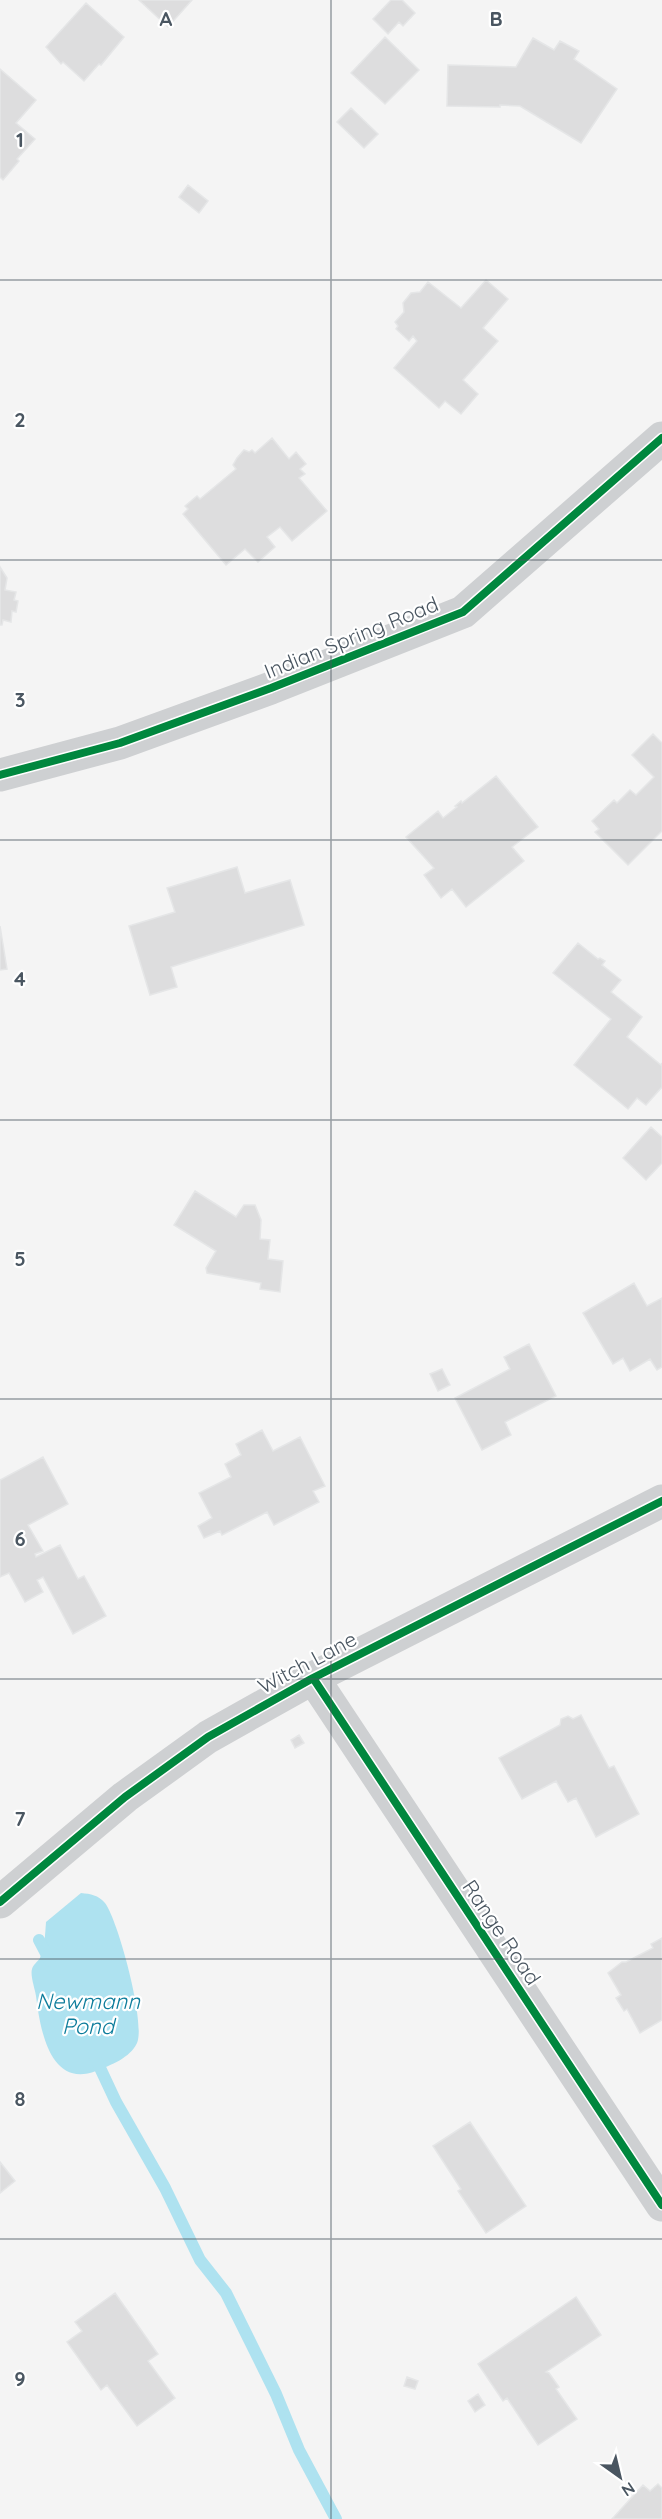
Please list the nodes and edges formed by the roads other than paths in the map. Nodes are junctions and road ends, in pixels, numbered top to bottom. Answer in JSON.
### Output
{"nodes":[{"id":1,"x":662,"y":438,"type":"edge"},
{"id":2,"x":0,"y":775,"type":"edge"},
{"id":3,"x":662,"y":1501,"type":"edge"},
{"id":4,"x":313,"y":1678,"type":"junction"},
{"id":5,"x":0,"y":1902,"type":"edge"},
{"id":6,"x":662,"y":2205,"type":"edge"}],
"edges":[{"from":1,"to":2,"type":"street","name":"Indian Spring Road"},
{"from":3,"to":4,"type":"street","name":"Witch Lane"},
{"from":4,"to":5,"type":"street","name":"Witch Lane"},
{"from":4,"to":6,"type":"street","name":"Range Road"}]}
